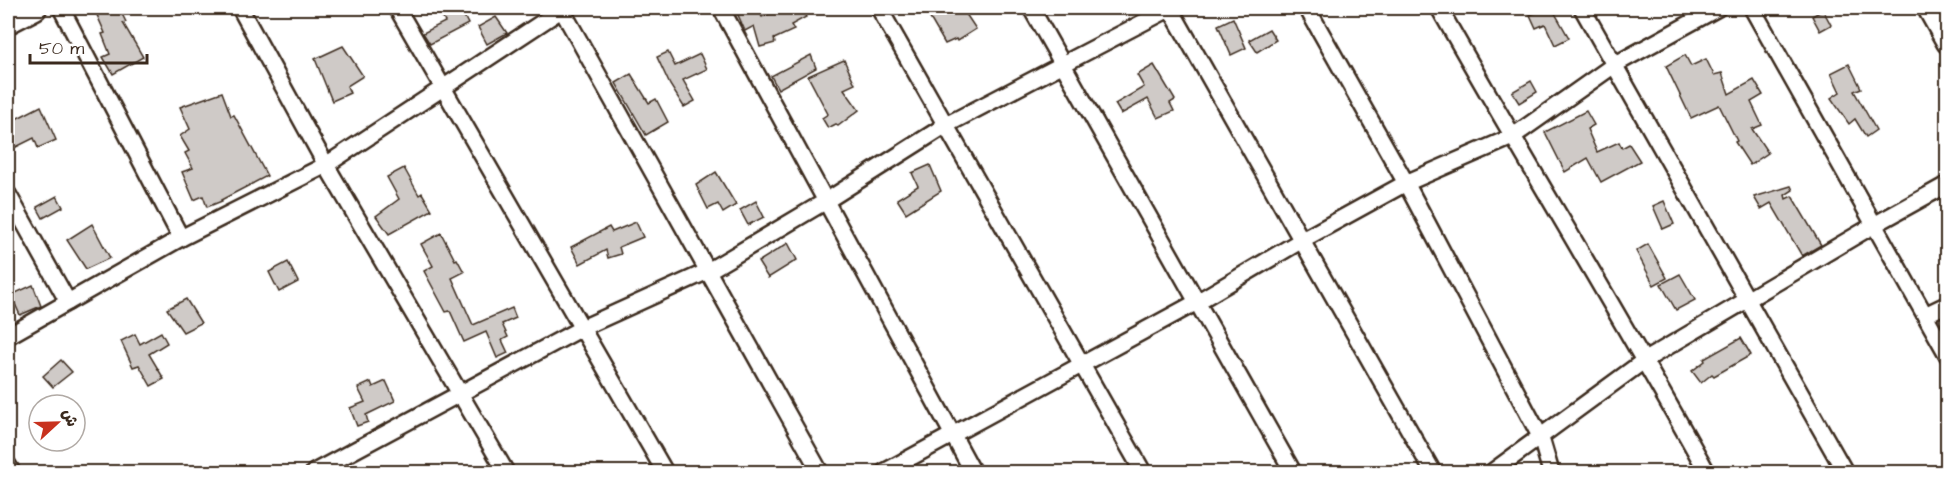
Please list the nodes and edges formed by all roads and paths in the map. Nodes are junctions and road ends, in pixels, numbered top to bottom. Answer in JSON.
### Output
{"nodes":[{"id":1,"x":35,"y":8,"type":"edge"},
{"id":2,"x":61,"y":8,"type":"edge"},
{"id":3,"x":240,"y":8,"type":"edge"},
{"id":4,"x":397,"y":8,"type":"edge"},
{"id":5,"x":562,"y":8,"type":"edge"},
{"id":6,"x":722,"y":8,"type":"edge"},
{"id":7,"x":879,"y":8,"type":"edge"},
{"id":8,"x":1030,"y":8,"type":"edge"},
{"id":9,"x":1170,"y":8,"type":"edge"},
{"id":10,"x":1307,"y":8,"type":"edge"},
{"id":11,"x":1439,"y":8,"type":"edge"},
{"id":12,"x":1582,"y":8,"type":"edge"},
{"id":13,"x":1718,"y":8,"type":"edge"},
{"id":14,"x":1752,"y":8,"type":"edge"},
{"id":15,"x":1929,"y":8,"type":"edge"},
{"id":16,"x":8,"y":22,"type":"edge"},
{"id":17,"x":1947,"y":42,"type":"edge"},
{"id":18,"x":1063,"y":65,"type":"junction"},
{"id":19,"x":1614,"y":65,"type":"junction"},
{"id":20,"x":443,"y":88,"type":"junction"},
{"id":21,"x":946,"y":125,"type":"junction"},
{"id":22,"x":1512,"y":137,"type":"junction"},
{"id":23,"x":326,"y":165,"type":"junction"},
{"id":24,"x":1406,"y":183,"type":"junction"},
{"id":25,"x":1947,"y":184,"type":"edge"},
{"id":26,"x":8,"y":194,"type":"edge"},
{"id":27,"x":826,"y":201,"type":"junction"},
{"id":28,"x":1874,"y":225,"type":"junction"},
{"id":29,"x":181,"y":238,"type":"junction"},
{"id":30,"x":1302,"y":240,"type":"junction"},
{"id":31,"x":708,"y":271,"type":"junction"},
{"id":32,"x":1747,"y":299,"type":"junction"},
{"id":33,"x":68,"y":302,"type":"junction"},
{"id":34,"x":1197,"y":302,"type":"junction"},
{"id":35,"x":1947,"y":304,"type":"edge"},
{"id":36,"x":1925,"y":315,"type":"junction"},
{"id":37,"x":582,"y":328,"type":"junction"},
{"id":38,"x":8,"y":336,"type":"edge"},
{"id":39,"x":1947,"y":356,"type":"edge"},
{"id":40,"x":1645,"y":360,"type":"junction"},
{"id":41,"x":1082,"y":364,"type":"junction"},
{"id":42,"x":461,"y":393,"type":"junction"},
{"id":43,"x":953,"y":435,"type":"junction"},
{"id":44,"x":1541,"y":438,"type":"junction"},
{"id":45,"x":8,"y":465,"type":"edge"},
{"id":46,"x":12,"y":472,"type":"edge"},
{"id":47,"x":314,"y":472,"type":"edge"},
{"id":48,"x":506,"y":472,"type":"edge"},
{"id":49,"x":665,"y":472,"type":"edge"},
{"id":50,"x":820,"y":472,"type":"edge"},
{"id":51,"x":884,"y":472,"type":"edge"},
{"id":52,"x":973,"y":472,"type":"edge"},
{"id":53,"x":1143,"y":472,"type":"edge"},
{"id":54,"x":1293,"y":472,"type":"edge"},
{"id":55,"x":1433,"y":472,"type":"edge"},
{"id":56,"x":1492,"y":472,"type":"edge"},
{"id":57,"x":1551,"y":472,"type":"edge"},
{"id":58,"x":1707,"y":472,"type":"edge"},
{"id":59,"x":1845,"y":472,"type":"edge"}],
"edges":[{"from":1,"to":16,"type":"street"},
{"from":2,"to":29,"type":"street"},
{"from":3,"to":23,"type":"street"},
{"from":4,"to":20,"type":"street"},
{"from":5,"to":20,"type":"street"},
{"from":5,"to":31,"type":"street"},
{"from":6,"to":27,"type":"street"},
{"from":7,"to":21,"type":"street"},
{"from":8,"to":18,"type":"street"},
{"from":9,"to":18,"type":"street"},
{"from":9,"to":30,"type":"street"},
{"from":10,"to":24,"type":"street"},
{"from":11,"to":22,"type":"street"},
{"from":12,"to":19,"type":"street"},
{"from":13,"to":19,"type":"street"},
{"from":14,"to":28,"type":"street"},
{"from":15,"to":17,"type":"street"},
{"from":18,"to":21,"type":"street"},
{"from":18,"to":34,"type":"street"},
{"from":19,"to":22,"type":"street"},
{"from":19,"to":32,"type":"street"},
{"from":20,"to":23,"type":"street"},
{"from":20,"to":37,"type":"street"},
{"from":21,"to":27,"type":"street"},
{"from":21,"to":41,"type":"street"},
{"from":22,"to":24,"type":"street"},
{"from":22,"to":40,"type":"street"},
{"from":23,"to":29,"type":"street"},
{"from":23,"to":42,"type":"street"},
{"from":24,"to":30,"type":"street"},
{"from":24,"to":44,"type":"street"},
{"from":25,"to":28,"type":"street"},
{"from":26,"to":33,"type":"street"},
{"from":27,"to":31,"type":"street"},
{"from":27,"to":43,"type":"street"},
{"from":28,"to":32,"type":"street"},
{"from":28,"to":36,"type":"street"},
{"from":29,"to":33,"type":"street"},
{"from":30,"to":34,"type":"street"},
{"from":30,"to":55,"type":"street"},
{"from":31,"to":37,"type":"street"},
{"from":31,"to":50,"type":"street"},
{"from":32,"to":40,"type":"street"},
{"from":32,"to":59,"type":"street"},
{"from":33,"to":38,"type":"street"},
{"from":34,"to":41,"type":"street"},
{"from":34,"to":54,"type":"street"},
{"from":35,"to":36,"type":"street"},
{"from":36,"to":39,"type":"street"},
{"from":37,"to":42,"type":"street"},
{"from":37,"to":49,"type":"street"},
{"from":40,"to":44,"type":"street"},
{"from":40,"to":58,"type":"street"},
{"from":41,"to":43,"type":"street"},
{"from":41,"to":53,"type":"street"},
{"from":42,"to":47,"type":"street"},
{"from":42,"to":48,"type":"street"},
{"from":43,"to":51,"type":"street"},
{"from":43,"to":52,"type":"street"},
{"from":44,"to":56,"type":"street"},
{"from":44,"to":57,"type":"street"},
{"from":45,"to":46,"type":"street"}]}
